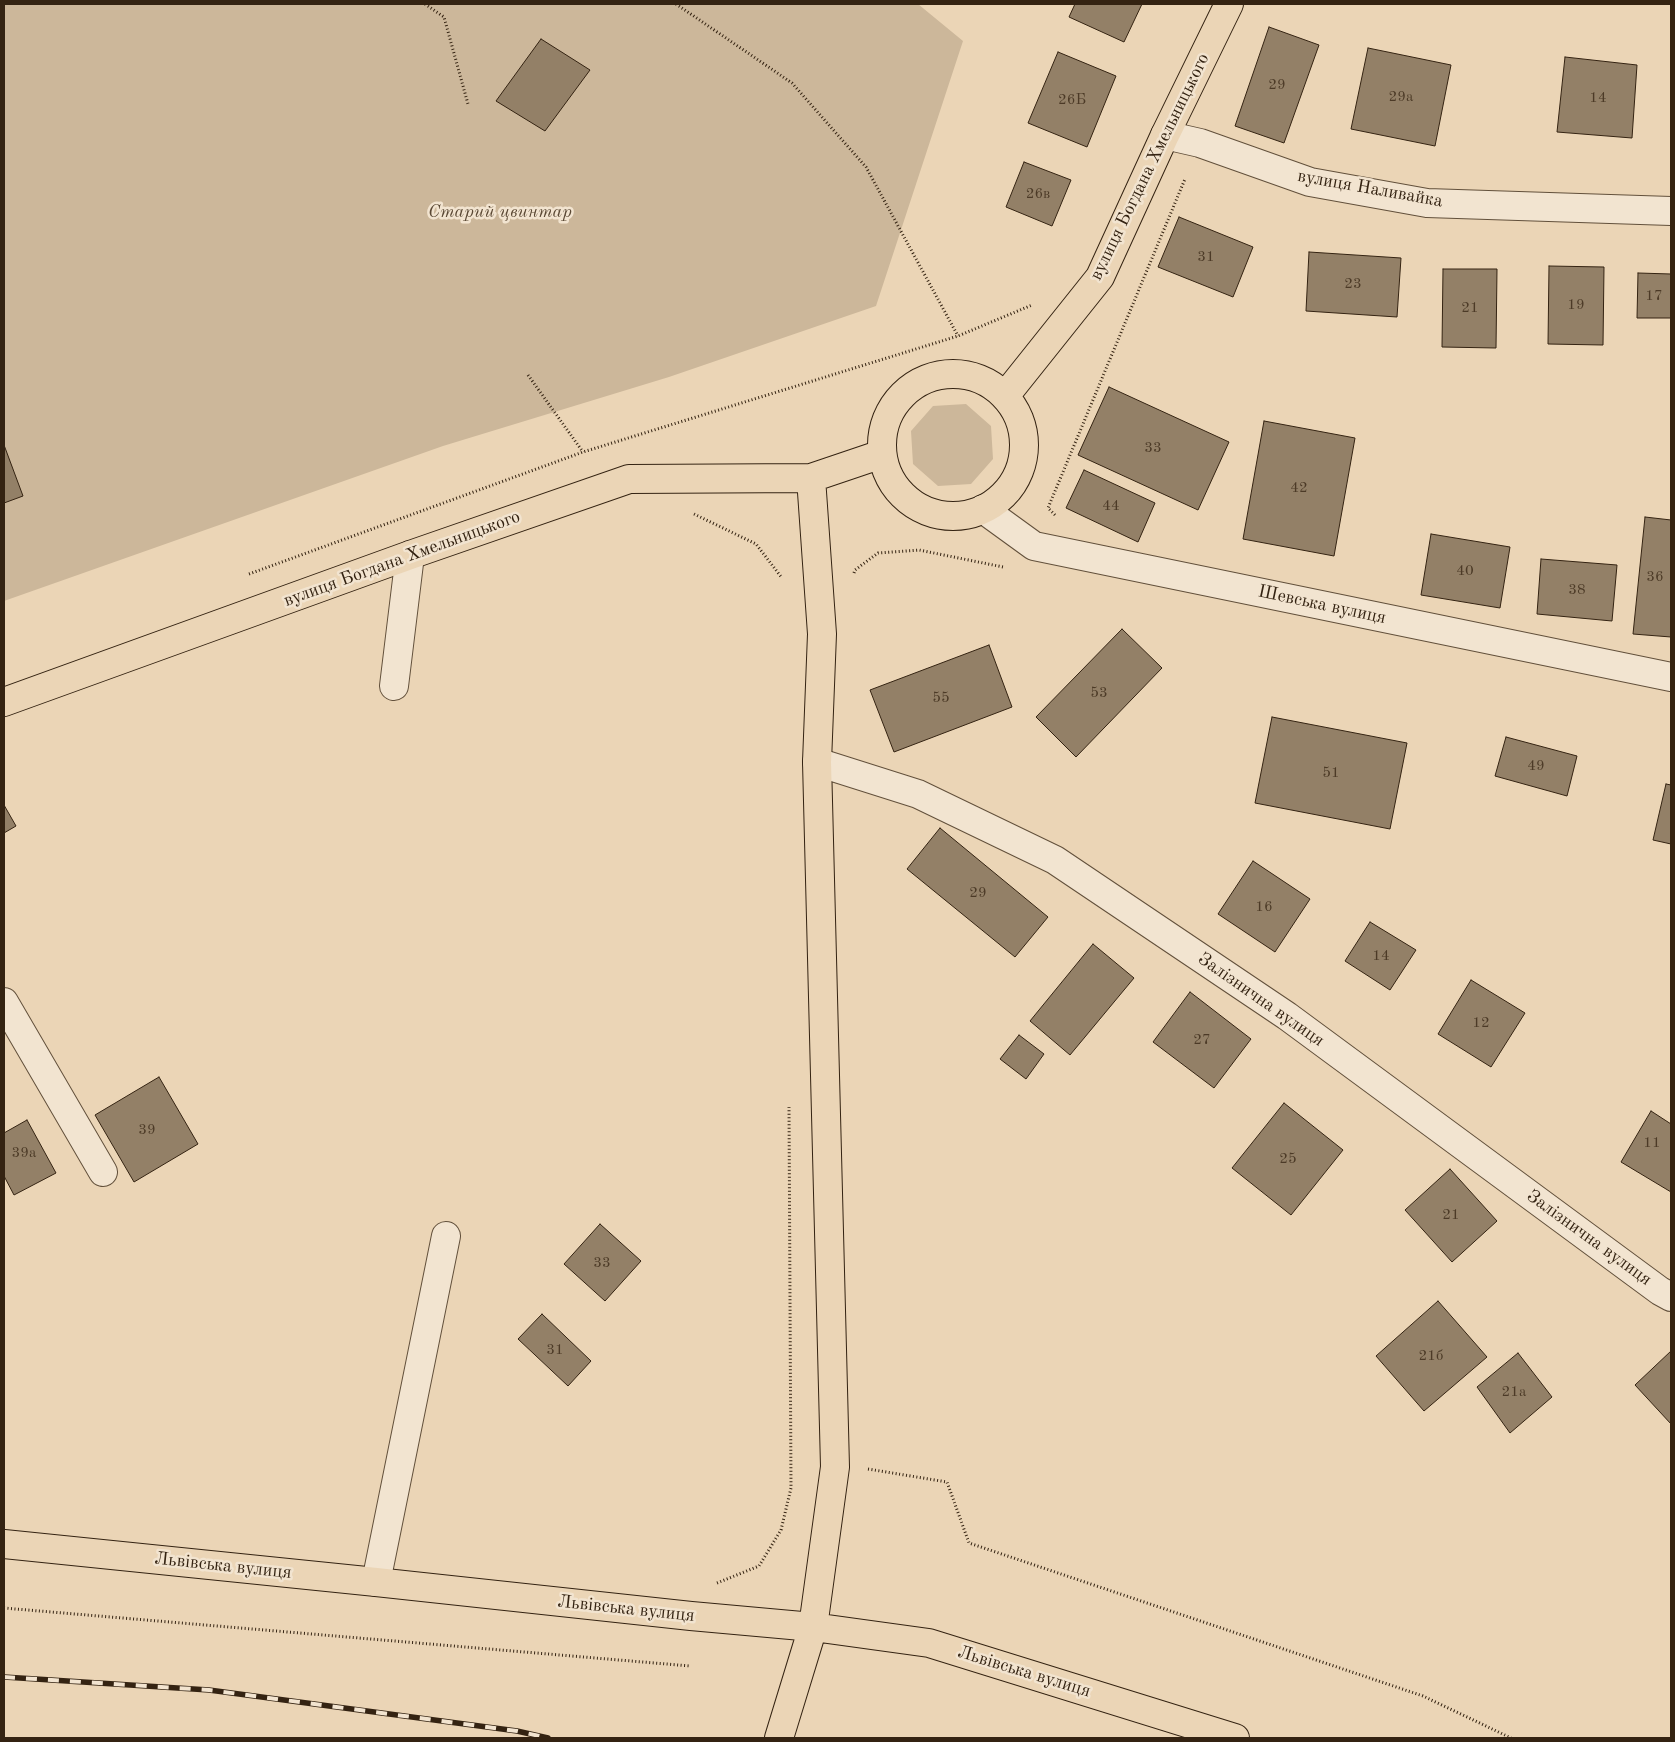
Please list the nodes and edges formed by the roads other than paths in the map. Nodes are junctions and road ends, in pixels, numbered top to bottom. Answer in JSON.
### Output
{"nodes":[{"id":1,"x":1229,"y":4,"type":"edge"},
{"id":2,"x":1165,"y":135,"type":"junction"},
{"id":3,"x":1671,"y":211,"type":"edge"},
{"id":4,"x":1005,"y":396,"type":"junction"},
{"id":5,"x":882,"y":454,"type":"junction"},
{"id":6,"x":811,"y":478,"type":"junction"},
{"id":7,"x":984,"y":510,"type":"junction"},
{"id":8,"x":410,"y":555,"type":"junction"},
{"id":9,"x":1671,"y":676,"type":"edge"},
{"id":10,"x":394,"y":686,"type":"dead end"},
{"id":11,"x":4,"y":702,"type":"edge"},
{"id":12,"x":817,"y":762,"type":"junction"},
{"id":13,"x":4,"y":1002,"type":"edge"},
{"id":14,"x":103,"y":1172,"type":"dead end"},
{"id":15,"x":446,"y":1236,"type":"dead end"},
{"id":16,"x":1671,"y":1297,"type":"edge"},
{"id":17,"x":4,"y":1544,"type":"edge"},
{"id":18,"x":376,"y":1582,"type":"junction"},
{"id":19,"x":813,"y":1626,"type":"junction"},
{"id":20,"x":780,"y":1738,"type":"edge"},
{"id":21,"x":1235,"y":1738,"type":"edge"}],
"edges":[{"from":1,"to":2,"type":"main road","name":"вулиця Богдана Хмельницького"},
{"from":2,"to":3,"type":"street","name":"вулиця Наливайка"},
{"from":2,"to":4,"type":"main road","name":"вулиця Богдана Хмельницького"},
{"from":4,"to":5,"type":"main road"},
{"from":4,"to":7,"type":"main road"},
{"from":5,"to":6,"type":"main road","name":"вулиця Богдана Хмельницького"},
{"from":5,"to":7,"type":"main road"},
{"from":6,"to":8,"type":"main road","name":"вулиця Богдана Хмельницького"},
{"from":6,"to":12,"type":"main road"},
{"from":7,"to":9,"type":"street","name":"Шевська вулиця"},
{"from":8,"to":10,"type":"street"},
{"from":8,"to":11,"type":"main road","name":"вулиця Богдана Хмельницького"},
{"from":12,"to":16,"type":"street","name":"Залізнична вулиця"},
{"from":12,"to":19,"type":"main road"},
{"from":13,"to":14,"type":"street"},
{"from":15,"to":18,"type":"street"},
{"from":17,"to":18,"type":"main road","name":"Львівська вулиця"},
{"from":18,"to":19,"type":"main road","name":"Львівська вулиця"},
{"from":19,"to":20,"type":"main road"},
{"from":19,"to":21,"type":"main road","name":"Львівська вулиця"}]}
